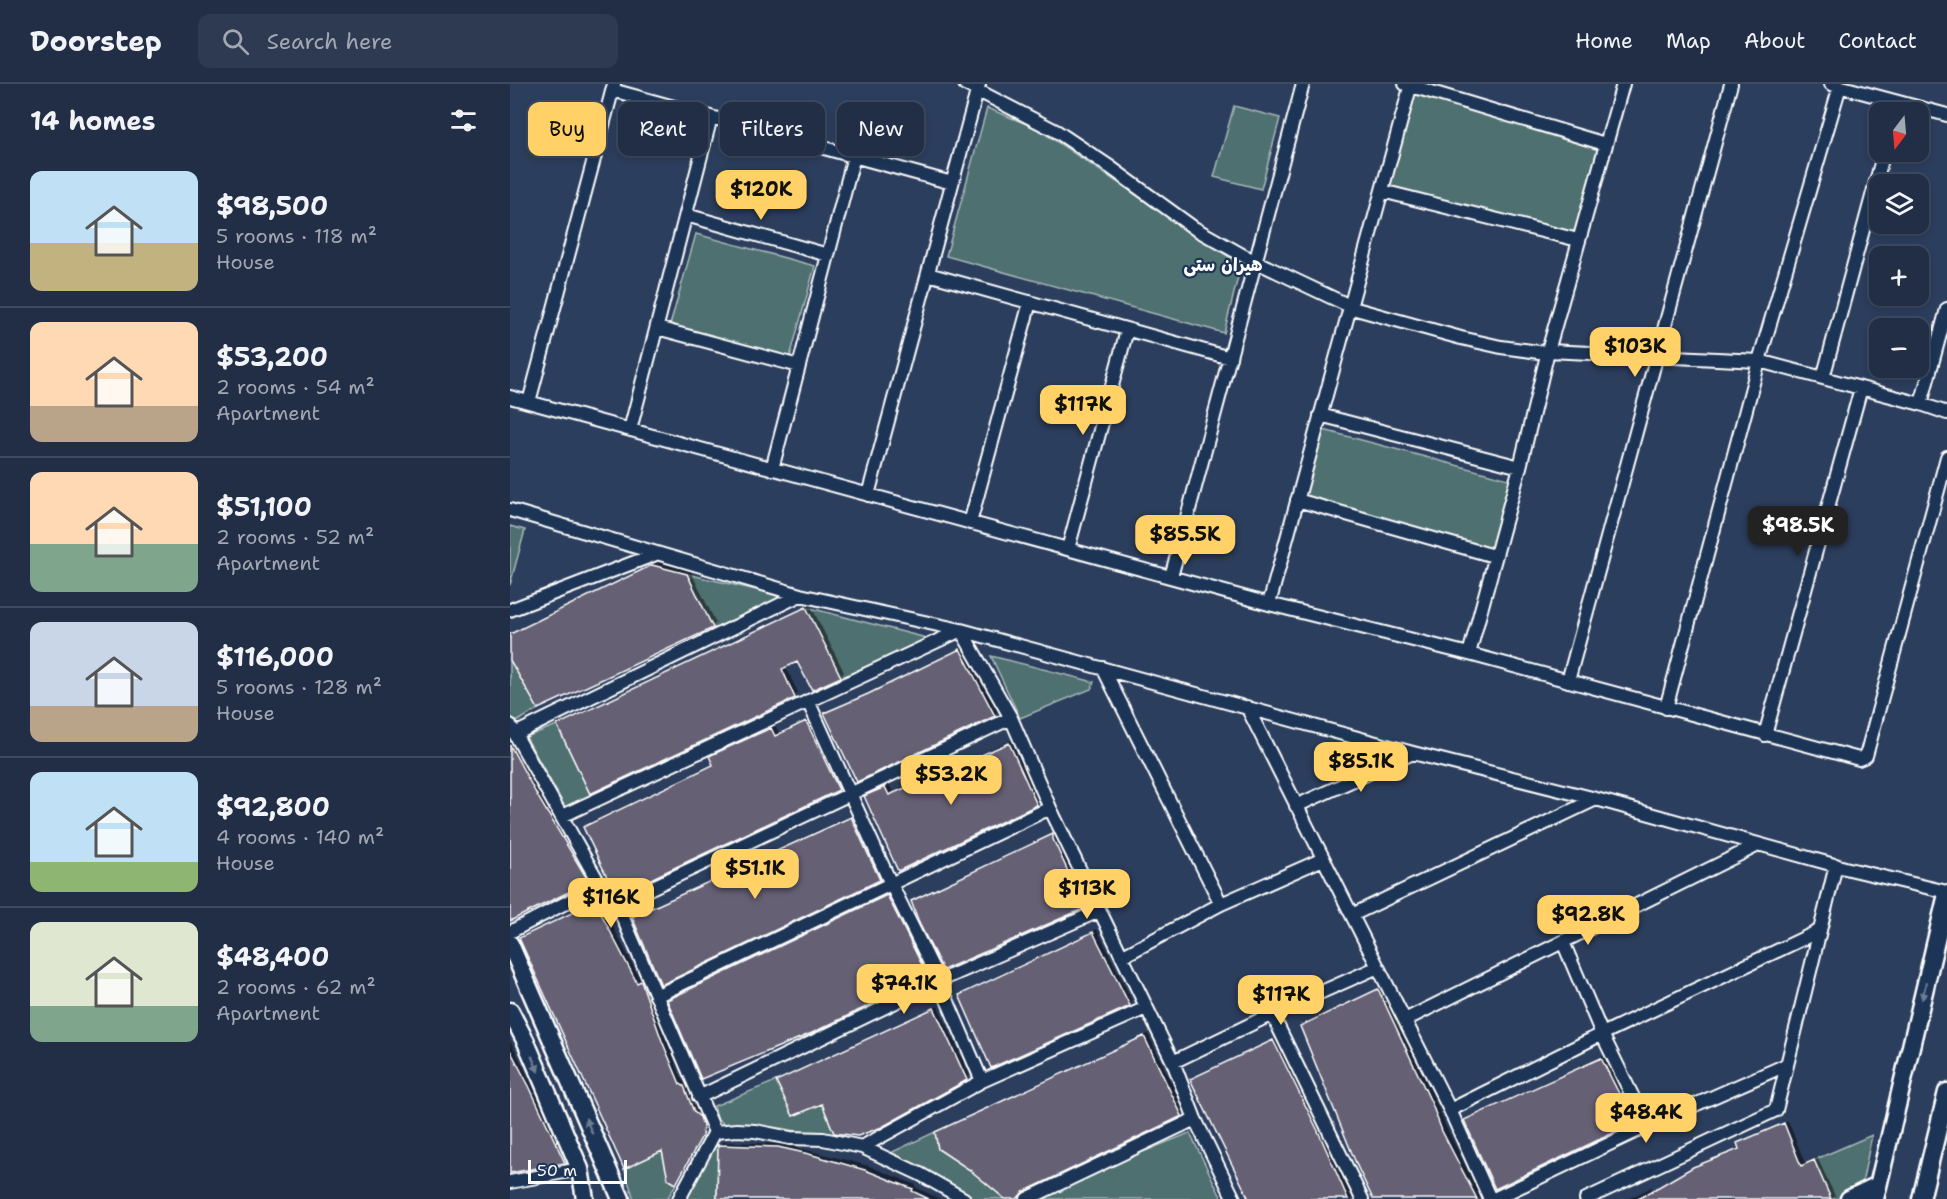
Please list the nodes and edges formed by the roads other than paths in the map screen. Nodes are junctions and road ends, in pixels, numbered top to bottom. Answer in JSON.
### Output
{"nodes":[{"id":1,"x":965,"y":84,"type":"edge"},
{"id":2,"x":1303,"y":84,"type":"edge"},
{"id":3,"x":1623,"y":84,"type":"edge"},
{"id":4,"x":1731,"y":84,"type":"edge"},
{"id":5,"x":1409,"y":85,"type":"edge"},
{"id":6,"x":1836,"y":85,"type":"edge"},
{"id":7,"x":613,"y":87,"type":"edge"},
{"id":8,"x":978,"y":87,"type":"edge"},
{"id":9,"x":1882,"y":102,"type":"edge"},
{"id":10,"x":1929,"y":112,"type":"edge"},
{"id":11,"x":1947,"y":115,"type":"edge"},
{"id":12,"x":711,"y":117,"type":"junction"},
{"id":13,"x":1605,"y":144,"type":"junction"},
{"id":14,"x":837,"y":151,"type":"edge"},
{"id":15,"x":854,"y":156,"type":"joint"},
{"id":16,"x":1881,"y":162,"type":"edge"},
{"id":17,"x":952,"y":183,"type":"junction"},
{"id":18,"x":1382,"y":191,"type":"junction"},
{"id":19,"x":686,"y":215,"type":"junction"},
{"id":20,"x":1578,"y":240,"type":"junction"},
{"id":21,"x":828,"y":255,"type":"junction"},
{"id":22,"x":1256,"y":261,"type":"junction"},
{"id":23,"x":928,"y":274,"type":"junction"},
{"id":24,"x":1030,"y":302,"type":"junction"},
{"id":25,"x":1351,"y":304,"type":"junction"},
{"id":26,"x":1947,"y":309,"type":"edge"},
{"id":27,"x":657,"y":328,"type":"junction"},
{"id":28,"x":1127,"y":330,"type":"junction"},
{"id":29,"x":1548,"y":351,"type":"junction"},
{"id":30,"x":1657,"y":357,"type":"junction"},
{"id":31,"x":1230,"y":358,"type":"junction"},
{"id":32,"x":1760,"y":362,"type":"junction"},
{"id":33,"x":799,"y":366,"type":"junction"},
{"id":34,"x":1823,"y":378,"type":"junction"},
{"id":35,"x":1861,"y":388,"type":"junction"},
{"id":36,"x":510,"y":397,"type":"edge"},
{"id":37,"x":529,"y":402,"type":"junction"},
{"id":38,"x":1921,"y":404,"type":"junction"},
{"id":39,"x":1947,"y":413,"type":"edge"},
{"id":40,"x":1320,"y":415,"type":"junction"},
{"id":41,"x":630,"y":430,"type":"junction"},
{"id":42,"x":1947,"y":457,"type":"edge"},
{"id":43,"x":1520,"y":467,"type":"junction"},
{"id":44,"x":772,"y":469,"type":"junction"},
{"id":45,"x":868,"y":495,"type":"junction"},
{"id":46,"x":1297,"y":500,"type":"junction"},
{"id":47,"x":510,"y":510,"type":"edge"},
{"id":48,"x":970,"y":523,"type":"junction"},
{"id":49,"x":1068,"y":549,"type":"junction"},
{"id":50,"x":656,"y":554,"type":"junction"},
{"id":51,"x":1494,"y":556,"type":"junction"},
{"id":52,"x":1171,"y":577,"type":"junction"},
{"id":53,"x":800,"y":595,"type":"junction"},
{"id":54,"x":1269,"y":604,"type":"junction"},
{"id":55,"x":510,"y":610,"type":"edge"},
{"id":56,"x":961,"y":630,"type":"junction"},
{"id":57,"x":1469,"y":654,"type":"junction"},
{"id":58,"x":1103,"y":668,"type":"junction"},
{"id":59,"x":1568,"y":681,"type":"junction"},
{"id":60,"x":808,"y":701,"type":"junction"},
{"id":61,"x":1247,"y":707,"type":"junction"},
{"id":62,"x":1666,"y":708,"type":"junction"},
{"id":63,"x":1011,"y":718,"type":"junction"},
{"id":64,"x":513,"y":729,"type":"edge"},
{"id":65,"x":1765,"y":735,"type":"junction"},
{"id":66,"x":1413,"y":753,"type":"junction"},
{"id":67,"x":850,"y":793,"type":"junction"},
{"id":68,"x":1596,"y":799,"type":"junction"},
{"id":69,"x":1296,"y":806,"type":"junction"},
{"id":70,"x":1050,"y":808,"type":"junction"},
{"id":71,"x":562,"y":816,"type":"junction"},
{"id":72,"x":1758,"y":845,"type":"junction"},
{"id":73,"x":1323,"y":859,"type":"junction"},
{"id":74,"x":1836,"y":865,"type":"junction"},
{"id":75,"x":891,"y":884,"type":"junction"},
{"id":76,"x":600,"y":885,"type":"junction"},
{"id":77,"x":1947,"y":893,"type":"edge"},
{"id":78,"x":617,"y":904,"type":"junction"},
{"id":79,"x":1221,"y":904,"type":"junction"},
{"id":80,"x":1099,"y":911,"type":"junction"},
{"id":81,"x":1352,"y":915,"type":"junction"},
{"id":82,"x":1819,"y":931,"type":"junction"},
{"id":83,"x":510,"y":932,"type":"edge"},
{"id":84,"x":1563,"y":942,"type":"junction"},
{"id":85,"x":510,"y":944,"type":"edge"},
{"id":86,"x":1123,"y":956,"type":"junction"},
{"id":87,"x":1378,"y":967,"type":"junction"},
{"id":88,"x":939,"y":981,"type":"junction"},
{"id":89,"x":656,"y":996,"type":"junction"},
{"id":90,"x":1146,"y":1008,"type":"junction"},
{"id":91,"x":510,"y":1011,"type":"edge"},
{"id":92,"x":1272,"y":1014,"type":"junction"},
{"id":93,"x":1405,"y":1020,"type":"junction"},
{"id":94,"x":1602,"y":1034,"type":"junction"},
{"id":95,"x":1173,"y":1062,"type":"junction"},
{"id":96,"x":1786,"y":1065,"type":"junction"},
{"id":97,"x":982,"y":1081,"type":"junction"},
{"id":98,"x":1947,"y":1092,"type":"edge"},
{"id":99,"x":699,"y":1097,"type":"junction"},
{"id":100,"x":1450,"y":1110,"type":"junction"},
{"id":101,"x":1195,"y":1119,"type":"junction"},
{"id":102,"x":1647,"y":1126,"type":"junction"},
{"id":103,"x":715,"y":1132,"type":"junction"},
{"id":104,"x":862,"y":1147,"type":"junction"},
{"id":105,"x":580,"y":1169,"type":"junction"},
{"id":106,"x":510,"y":1182,"type":"edge"},
{"id":107,"x":1877,"y":1192,"type":"edge"},
{"id":108,"x":585,"y":1199,"type":"edge"},
{"id":109,"x":621,"y":1199,"type":"edge"},
{"id":110,"x":679,"y":1199,"type":"edge"},
{"id":111,"x":964,"y":1199,"type":"edge"},
{"id":112,"x":1027,"y":1199,"type":"edge"},
{"id":113,"x":1234,"y":1199,"type":"edge"},
{"id":114,"x":1362,"y":1199,"type":"edge"},
{"id":115,"x":1490,"y":1199,"type":"edge"},
{"id":116,"x":1494,"y":1199,"type":"edge"},
{"id":117,"x":1586,"y":1199,"type":"edge"},
{"id":118,"x":1848,"y":1199,"type":"edge"},
{"id":119,"x":1921,"y":1199,"type":"edge"}],
"edges":[{"from":1,"to":8,"type":"street"},
{"from":2,"to":22,"type":"street"},
{"from":3,"to":13,"type":"street"},
{"from":4,"to":30,"type":"street"},
{"from":5,"to":13,"type":"street"},
{"from":5,"to":18,"type":"street"},
{"from":6,"to":9,"type":"street"},
{"from":6,"to":32,"type":"street"},
{"from":7,"to":12,"type":"street"},
{"from":7,"to":37,"type":"street"},
{"from":8,"to":17,"type":"street"},
{"from":8,"to":22,"type":"street"},
{"from":10,"to":11,"type":"street"},
{"from":12,"to":14,"type":"street"},
{"from":12,"to":19,"type":"street"},
{"from":13,"to":20,"type":"street"},
{"from":15,"to":17,"type":"street"},
{"from":15,"to":21,"type":"street"},
{"from":16,"to":34,"type":"street"},
{"from":17,"to":23,"type":"street"},
{"from":18,"to":20,"type":"street"},
{"from":18,"to":25,"type":"street"},
{"from":19,"to":21,"type":"street"},
{"from":19,"to":27,"type":"street"},
{"from":20,"to":29,"type":"street"},
{"from":21,"to":33,"type":"street"},
{"from":22,"to":25,"type":"street"},
{"from":22,"to":31,"type":"street"},
{"from":23,"to":24,"type":"street"},
{"from":23,"to":45,"type":"street"},
{"from":24,"to":28,"type":"street"},
{"from":24,"to":48,"type":"street"},
{"from":25,"to":29,"type":"street"},
{"from":25,"to":40,"type":"street"},
{"from":26,"to":38,"type":"street"},
{"from":27,"to":33,"type":"street"},
{"from":27,"to":41,"type":"street"},
{"from":28,"to":31,"type":"street"},
{"from":28,"to":49,"type":"street"},
{"from":29,"to":30,"type":"street"},
{"from":29,"to":43,"type":"street"},
{"from":30,"to":32,"type":"street"},
{"from":30,"to":59,"type":"street"},
{"from":31,"to":52,"type":"street"},
{"from":32,"to":34,"type":"street"},
{"from":32,"to":62,"type":"street"},
{"from":33,"to":44,"type":"street"},
{"from":34,"to":35,"type":"street"},
{"from":35,"to":38,"type":"street"},
{"from":35,"to":65,"type":"street"},
{"from":36,"to":37,"type":"street"},
{"from":37,"to":41,"type":"street"},
{"from":38,"to":39,"type":"street"},
{"from":40,"to":43,"type":"street"},
{"from":40,"to":46,"type":"street"},
{"from":41,"to":44,"type":"street"},
{"from":42,"to":65,"type":"street"},
{"from":43,"to":51,"type":"street"},
{"from":44,"to":45,"type":"street"},
{"from":45,"to":48,"type":"street"},
{"from":46,"to":51,"type":"street"},
{"from":46,"to":54,"type":"street"},
{"from":47,"to":50,"type":"street"},
{"from":48,"to":49,"type":"street"},
{"from":49,"to":52,"type":"street"},
{"from":50,"to":53,"type":"street"},
{"from":50,"to":55,"type":"street"},
{"from":51,"to":57,"type":"street"},
{"from":52,"to":54,"type":"street"},
{"from":53,"to":56,"type":"street"},
{"from":53,"to":64,"type":"street"},
{"from":54,"to":57,"type":"street"},
{"from":56,"to":58,"type":"street"},
{"from":56,"to":60,"type":"street"},
{"from":56,"to":63,"type":"street"},
{"from":57,"to":59,"type":"street"},
{"from":58,"to":61,"type":"street"},
{"from":58,"to":79,"type":"street"},
{"from":59,"to":62,"type":"street"},
{"from":60,"to":67,"type":"street"},
{"from":60,"to":71,"type":"street"},
{"from":61,"to":66,"type":"street"},
{"from":61,"to":69,"type":"street"},
{"from":62,"to":65,"type":"street"},
{"from":63,"to":67,"type":"street"},
{"from":63,"to":70,"type":"street"},
{"from":64,"to":71,"type":"street"},
{"from":66,"to":68,"type":"street"},
{"from":66,"to":69,"type":"street"},
{"from":67,"to":75,"type":"street"},
{"from":67,"to":78,"type":"street"},
{"from":68,"to":72,"type":"street"},
{"from":68,"to":81,"type":"street"},
{"from":69,"to":73,"type":"street"},
{"from":70,"to":75,"type":"street"},
{"from":70,"to":80,"type":"street"},
{"from":71,"to":76,"type":"street"},
{"from":72,"to":74,"type":"street"},
{"from":72,"to":84,"type":"street"},
{"from":73,"to":79,"type":"street"},
{"from":73,"to":81,"type":"street"},
{"from":74,"to":77,"type":"street"},
{"from":74,"to":82,"type":"street"},
{"from":75,"to":88,"type":"street"},
{"from":75,"to":89,"type":"street"},
{"from":76,"to":78,"type":"street"},
{"from":76,"to":83,"type":"street"},
{"from":77,"to":107,"type":"street","one_way":true},
{"from":78,"to":89,"type":"street"},
{"from":79,"to":86,"type":"street"},
{"from":80,"to":86,"type":"street"},
{"from":80,"to":88,"type":"street"},
{"from":81,"to":87,"type":"street"},
{"from":82,"to":94,"type":"street"},
{"from":82,"to":96,"type":"street"},
{"from":84,"to":93,"type":"street"},
{"from":84,"to":94,"type":"street"},
{"from":109,"to":85,"type":"street","one_way":true},
{"from":86,"to":90,"type":"street"},
{"from":87,"to":92,"type":"street"},
{"from":87,"to":93,"type":"street"},
{"from":88,"to":97,"type":"street"},
{"from":88,"to":99,"type":"street"},
{"from":89,"to":99,"type":"street"},
{"from":90,"to":95,"type":"street"},
{"from":90,"to":97,"type":"street"},
{"from":91,"to":105,"type":"street","one_way":true},
{"from":92,"to":95,"type":"street"},
{"from":92,"to":114,"type":"street"},
{"from":93,"to":100,"type":"street"},
{"from":94,"to":100,"type":"street"},
{"from":94,"to":102,"type":"street"},
{"from":95,"to":101,"type":"street"},
{"from":96,"to":102,"type":"street"},
{"from":96,"to":117,"type":"street"},
{"from":97,"to":104,"type":"street"},
{"from":98,"to":119,"type":"street"},
{"from":99,"to":103,"type":"street"},
{"from":100,"to":115,"type":"street"},
{"from":101,"to":112,"type":"street"},
{"from":101,"to":113,"type":"street"},
{"from":102,"to":116,"type":"street"},
{"from":103,"to":104,"type":"street"},
{"from":103,"to":110,"type":"street"},
{"from":104,"to":111,"type":"street"},
{"from":105,"to":106,"type":"street"},
{"from":105,"to":108,"type":"street"},
{"from":107,"to":118,"type":"street"}]}
